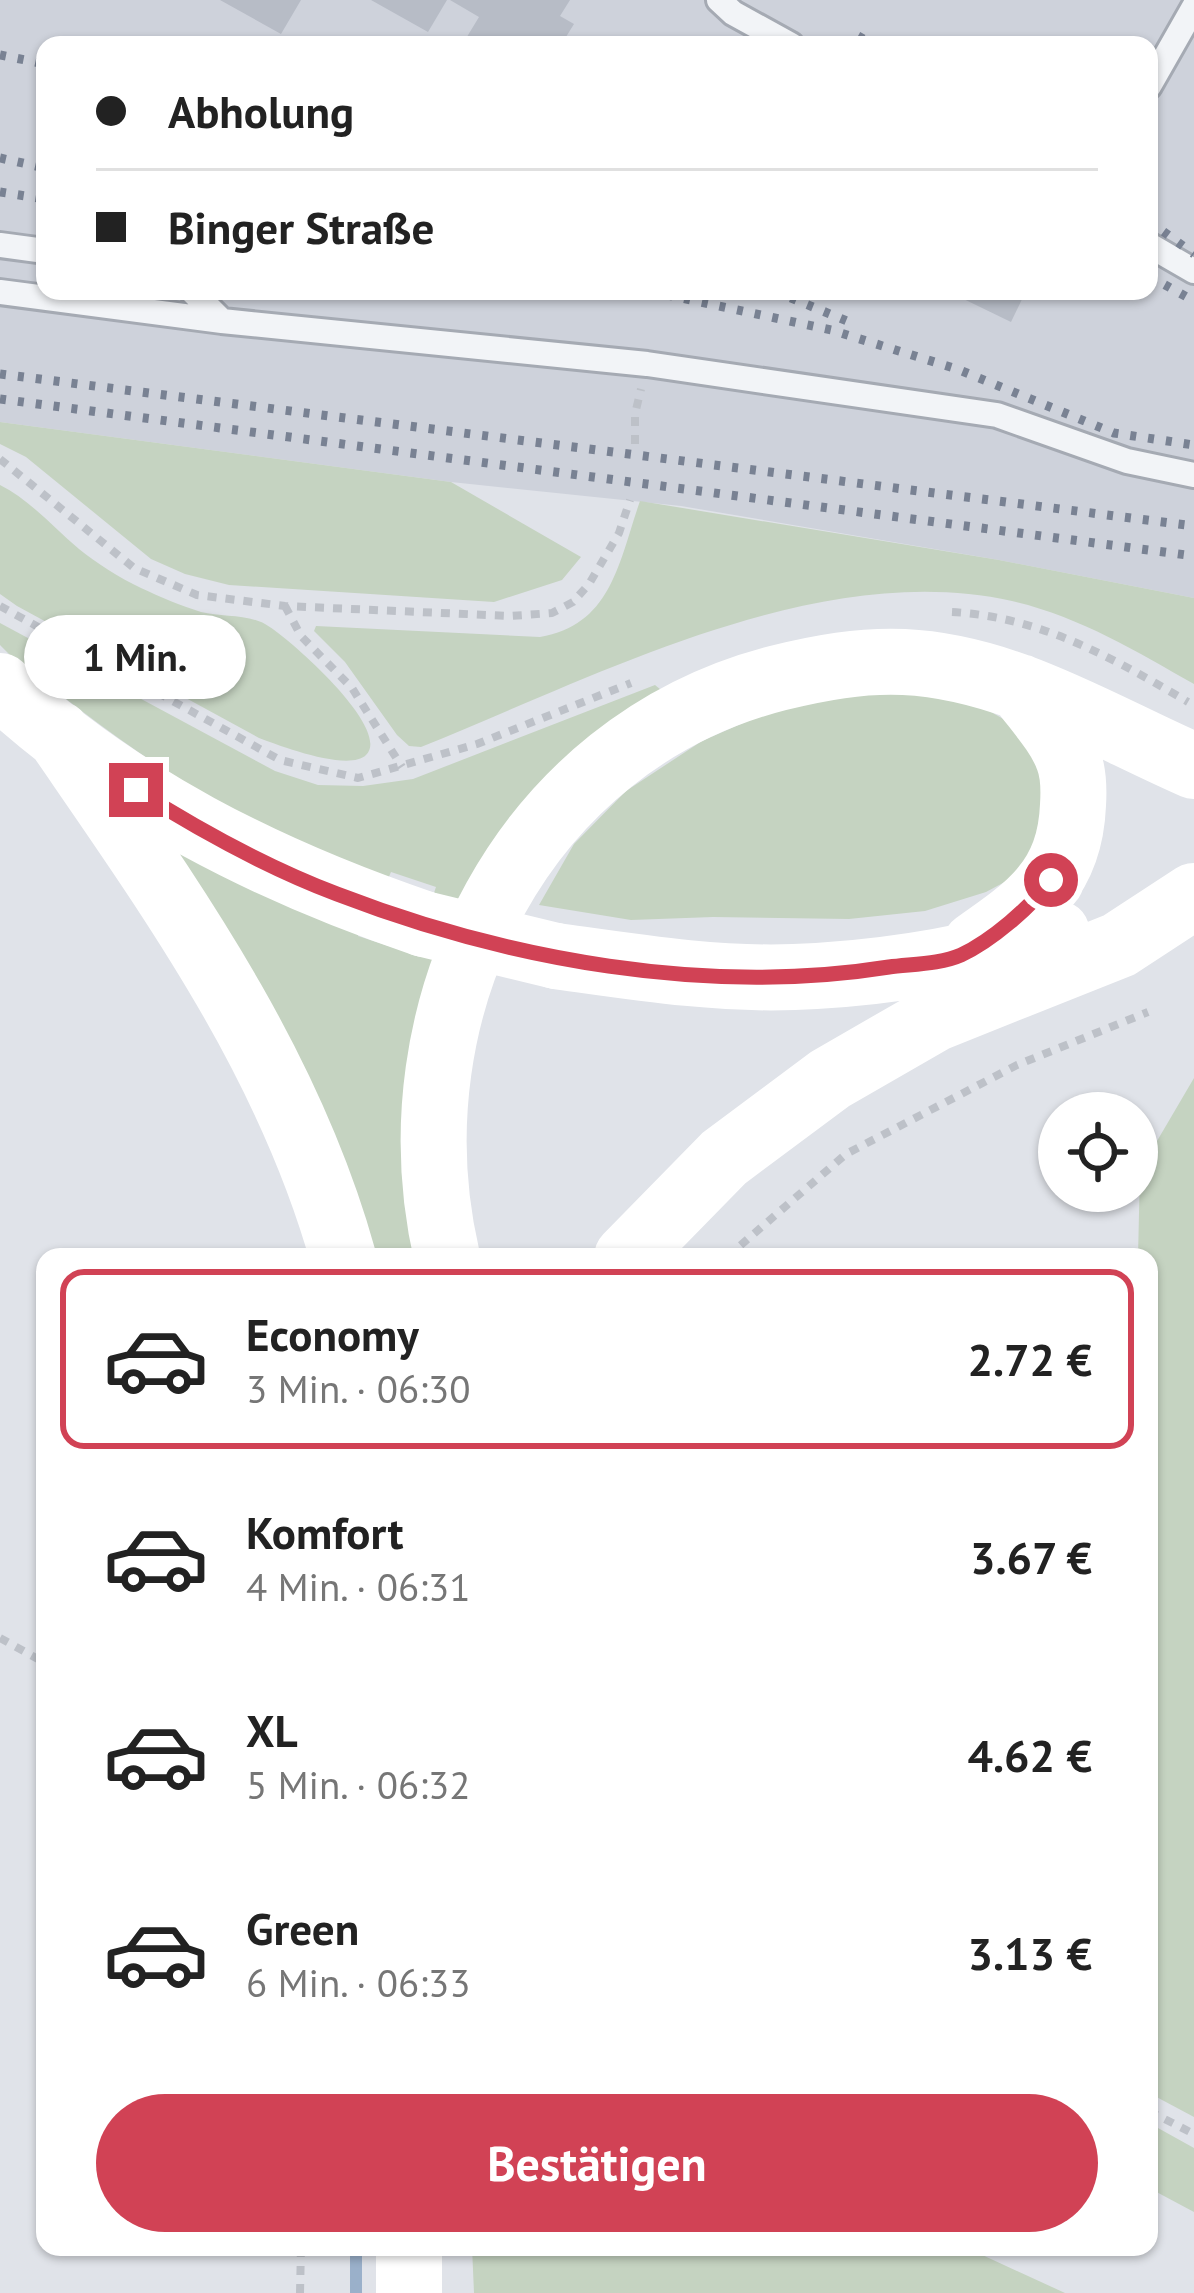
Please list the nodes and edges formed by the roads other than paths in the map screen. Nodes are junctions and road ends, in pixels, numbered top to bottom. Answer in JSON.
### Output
{"nodes":[{"id":1,"x":719,"y":0,"type":"edge"},
{"id":2,"x":1194,"y":7,"type":"edge"},
{"id":3,"x":775,"y":36,"type":"edge"},
{"id":4,"x":1158,"y":70,"type":"edge"},
{"id":5,"x":0,"y":245,"type":"edge"},
{"id":6,"x":36,"y":250,"type":"edge"},
{"id":7,"x":1158,"y":250,"type":"edge"},
{"id":8,"x":1194,"y":271,"type":"edge"},
{"id":9,"x":0,"y":292,"type":"edge"},
{"id":10,"x":36,"y":297,"type":"edge"},
{"id":11,"x":61,"y":300,"type":"edge"},
{"id":12,"x":201,"y":300,"type":"edge"},
{"id":13,"x":222,"y":321,"type":"junction"},
{"id":14,"x":1194,"y":475,"type":"edge"},
{"id":15,"x":0,"y":686,"type":"edge"},
{"id":16,"x":1020,"y":687,"type":"junction"},
{"id":17,"x":58,"y":734,"type":"junction"},
{"id":18,"x":1194,"y":766,"type":"edge"},
{"id":19,"x":1194,"y":893,"type":"edge"},
{"id":20,"x":959,"y":956,"type":"junction"},
{"id":21,"x":340,"y":1248,"type":"edge"},
{"id":22,"x":445,"y":1248,"type":"edge"},
{"id":23,"x":636,"y":1248,"type":"edge"},
{"id":24,"x":409,"y":2256,"type":"edge"},
{"id":25,"x":409,"y":2293,"type":"edge"}],
"edges":[{"from":1,"to":3,"type":"lane"},
{"from":2,"to":4,"type":"lane"},
{"from":5,"to":6,"type":"lane"},
{"from":7,"to":8,"type":"lane"},
{"from":9,"to":10,"type":"lane"},
{"from":11,"to":13,"type":"lane"},
{"from":12,"to":13,"type":"lane"},
{"from":13,"to":14,"type":"lane"},
{"from":15,"to":17,"type":"main road"},
{"from":16,"to":18,"type":"main road"},
{"from":16,"to":20,"type":"main road"},
{"from":16,"to":22,"type":"main road"},
{"from":17,"to":20,"type":"main road","bridge":true},
{"from":17,"to":21,"type":"main road"},
{"from":19,"to":20,"type":"main road"},
{"from":19,"to":23,"type":"main road"},
{"from":24,"to":25,"type":"main road"}]}
